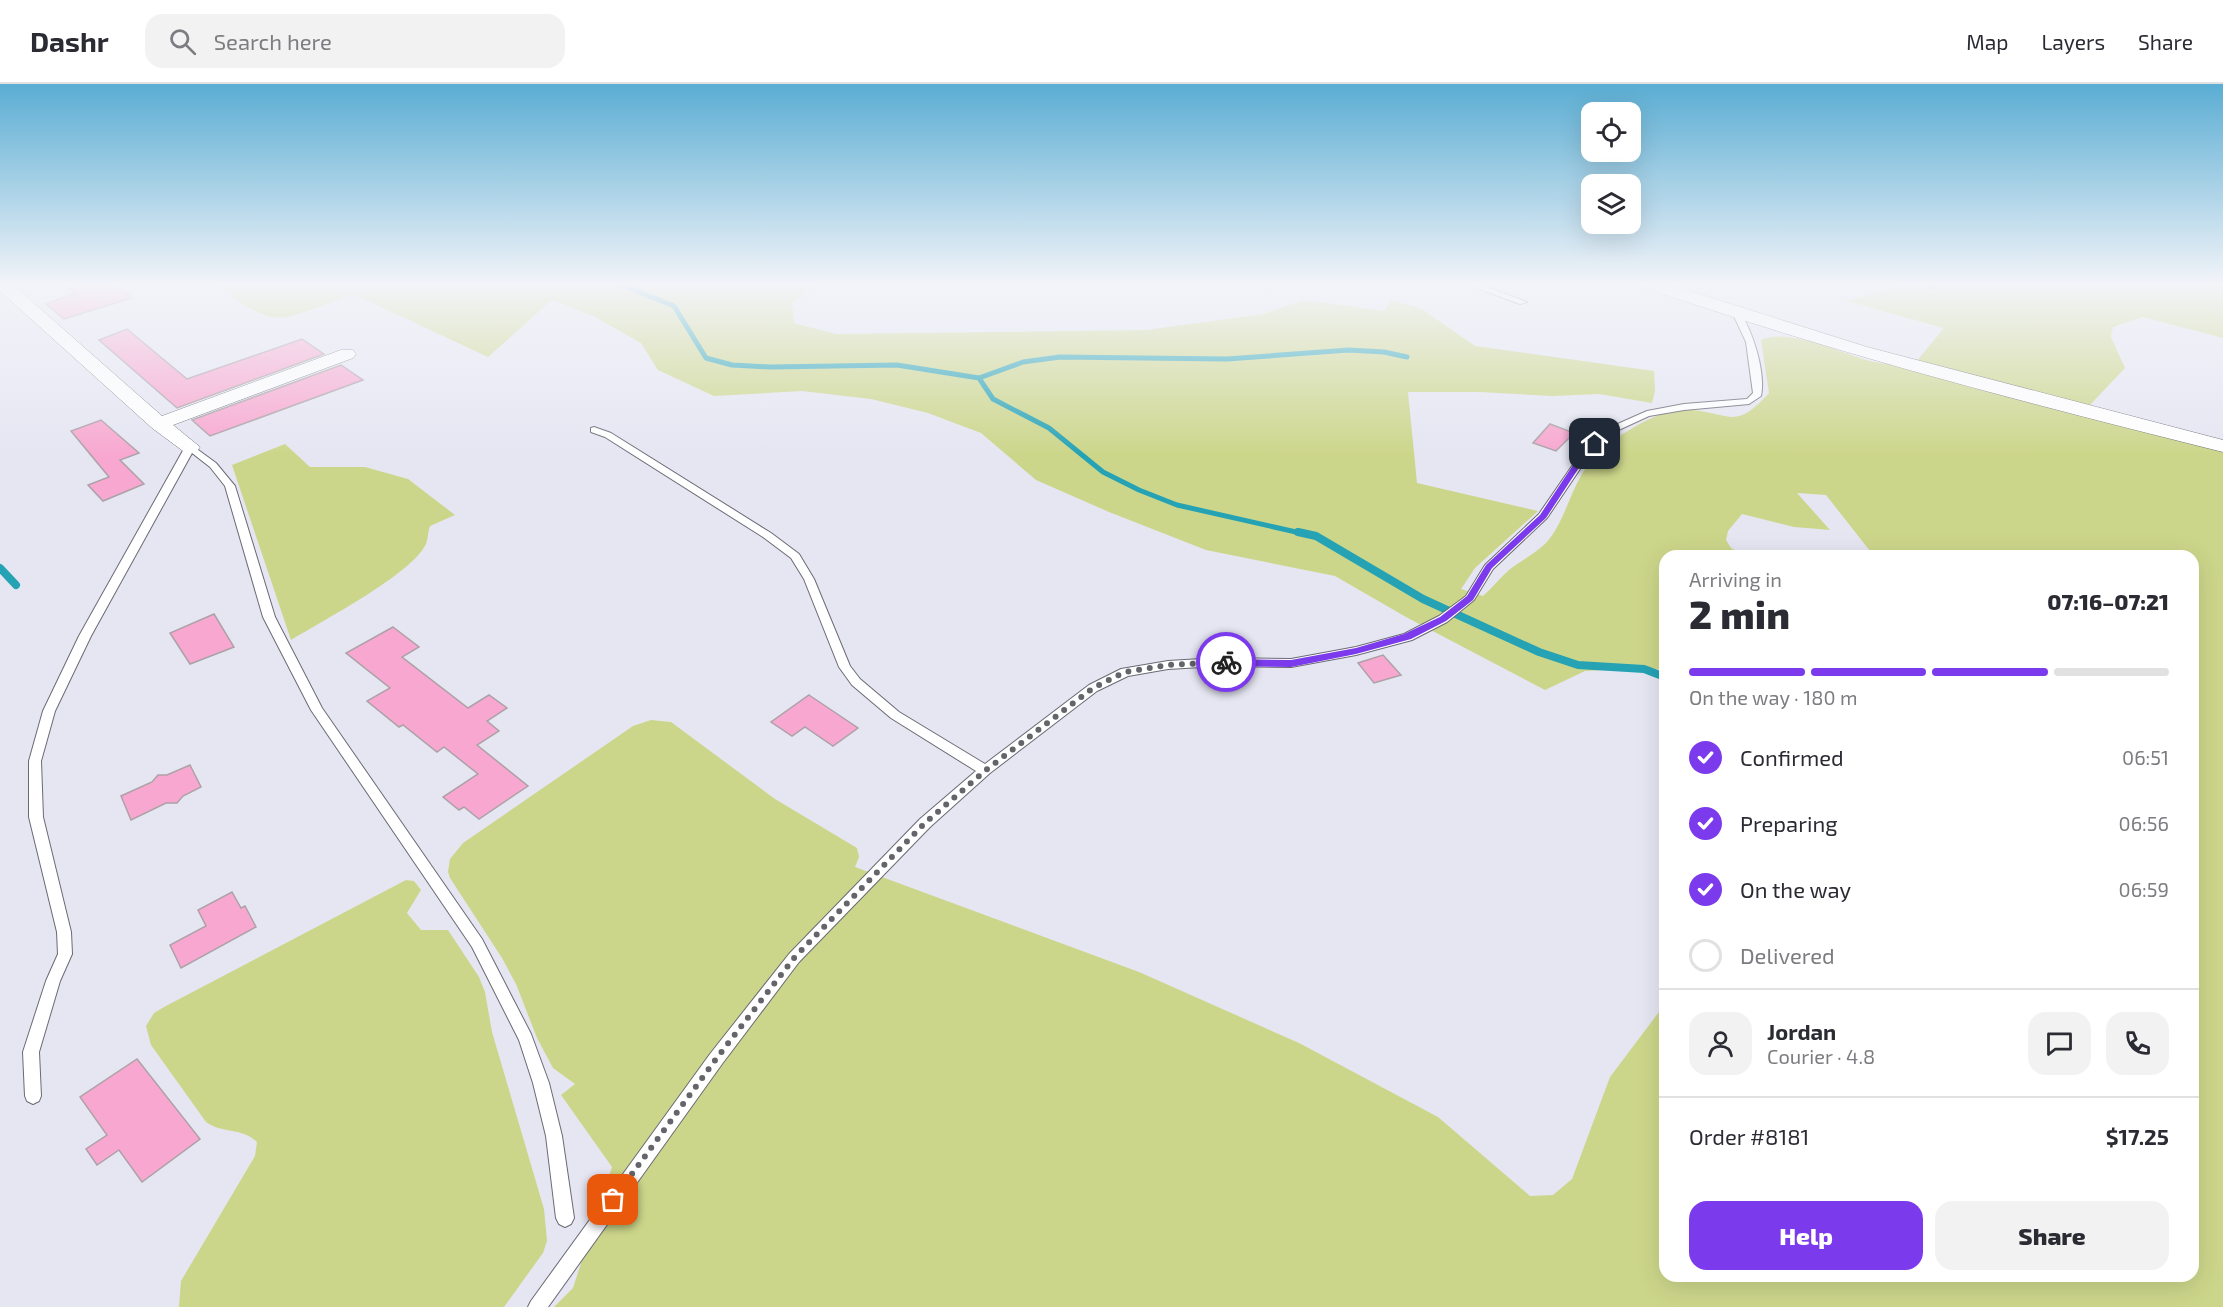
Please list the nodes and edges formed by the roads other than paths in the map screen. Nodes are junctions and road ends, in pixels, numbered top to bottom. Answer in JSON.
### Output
{"nodes":[{"id":1,"x":65,"y":340,"type":"edge"},
{"id":2,"x":1750,"y":340,"type":"edge"},
{"id":3,"x":1827,"y":340,"type":"edge"},
{"id":4,"x":347,"y":354,"type":"dead end"},
{"id":5,"x":159,"y":424,"type":"junction"},
{"id":6,"x":594,"y":430,"type":"dead end"},
{"id":7,"x":2223,"y":446,"type":"edge"},
{"id":8,"x":190,"y":447,"type":"junction"},
{"id":9,"x":986,"y":770,"type":"junction"},
{"id":10,"x":33,"y":1096,"type":"dead end"},
{"id":11,"x":565,"y":1218,"type":"dead end"},
{"id":12,"x":537,"y":1307,"type":"edge"}],
"edges":[{"from":1,"to":5,"type":"street"},
{"from":2,"to":9,"type":"lane"},
{"from":3,"to":7,"type":"street"},
{"from":4,"to":5,"type":"street"},
{"from":5,"to":8,"type":"street"},
{"from":6,"to":9,"type":"lane"},
{"from":8,"to":10,"type":"lane"},
{"from":8,"to":11,"type":"lane"},
{"from":9,"to":12,"type":"lane"}]}
